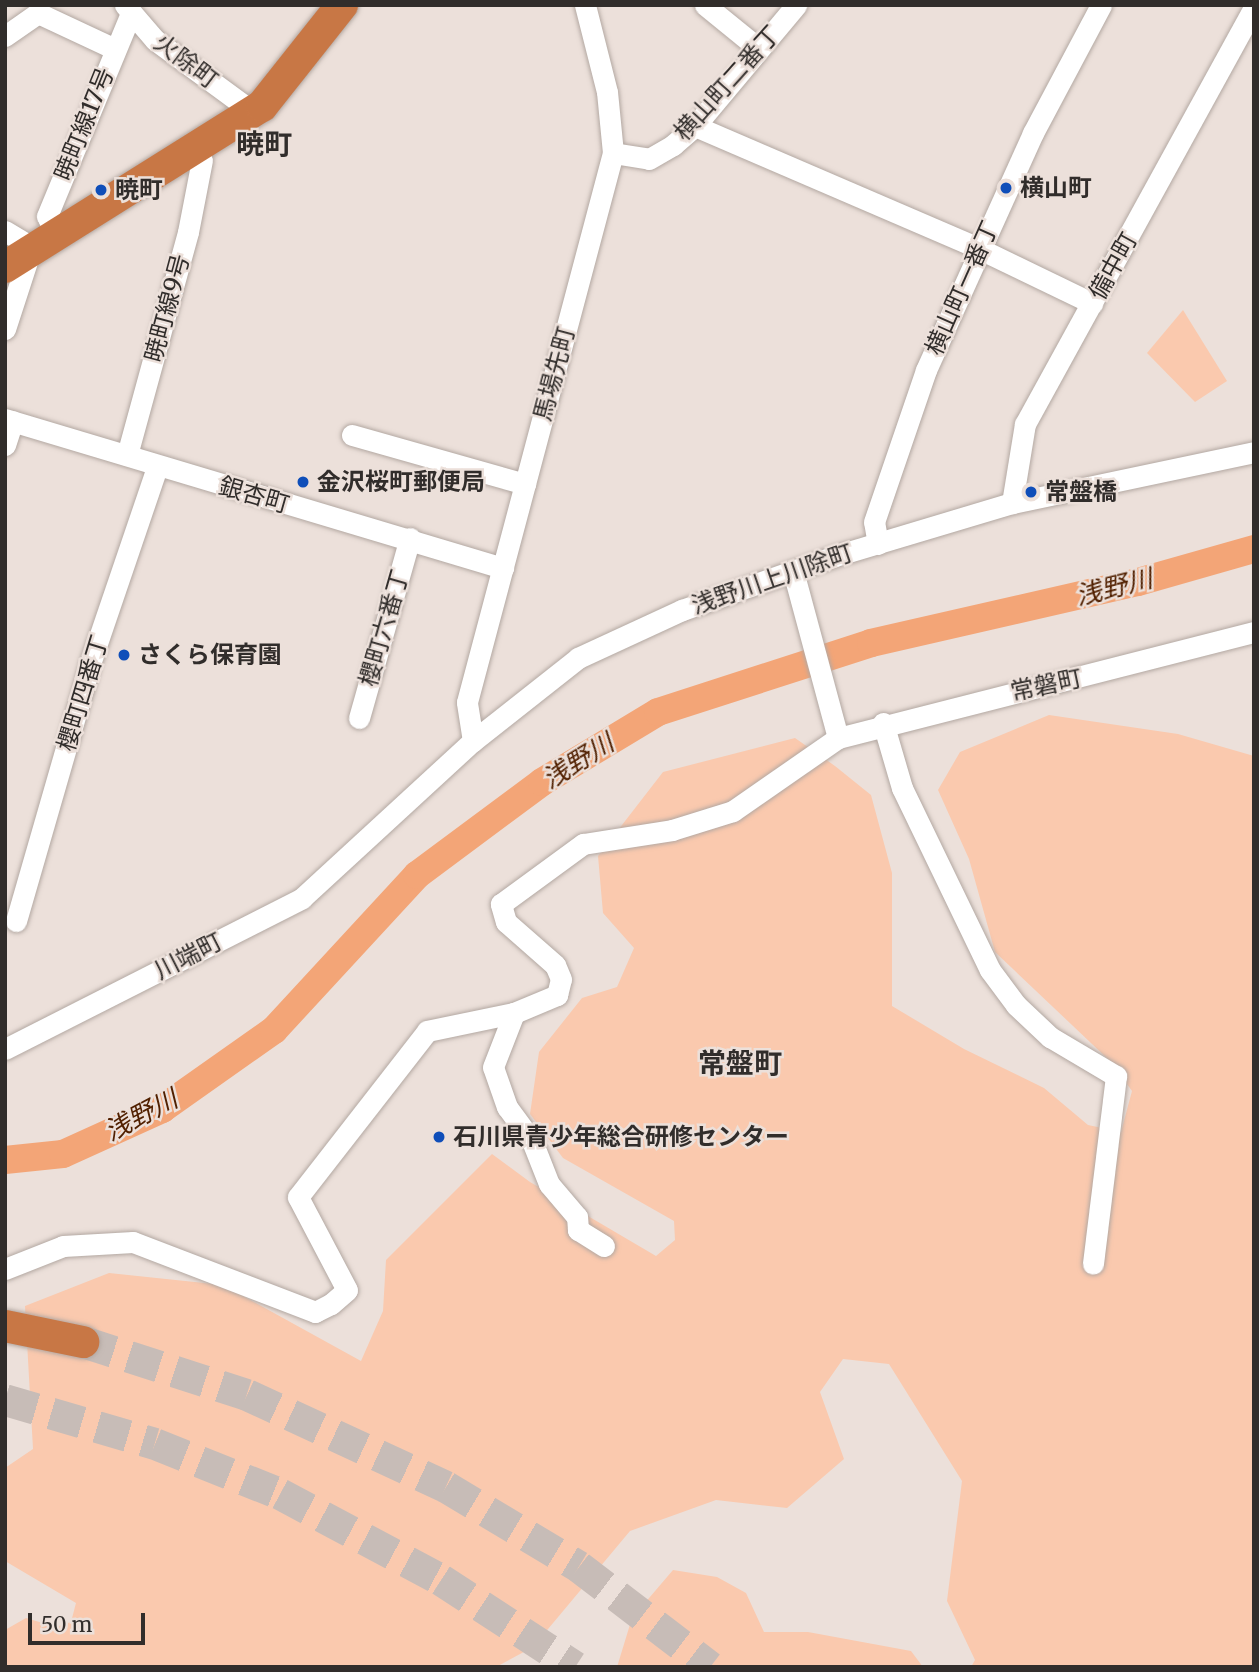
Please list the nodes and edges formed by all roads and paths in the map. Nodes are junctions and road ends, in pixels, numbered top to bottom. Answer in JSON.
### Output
{"nodes":[{"id":1,"x":342,"y":5,"type":"edge"},
{"id":2,"x":585,"y":5,"type":"edge"},
{"id":3,"x":705,"y":5,"type":"edge"},
{"id":4,"x":796,"y":5,"type":"edge"},
{"id":5,"x":1101,"y":5,"type":"edge"},
{"id":6,"x":1254,"y":8,"type":"edge"},
{"id":7,"x":128,"y":9,"type":"edge"},
{"id":8,"x":5,"y":36,"type":"edge"},
{"id":9,"x":1246,"y":43,"type":"edge"},
{"id":10,"x":758,"y":48,"type":"junction"},
{"id":11,"x":115,"y":49,"type":"junction"},
{"id":12,"x":253,"y":111,"type":"junction"},
{"id":13,"x":695,"y":125,"type":"junction"},
{"id":14,"x":613,"y":153,"type":"junction"},
{"id":15,"x":202,"y":160,"type":"dead end"},
{"id":16,"x":5,"y":231,"type":"edge"},
{"id":17,"x":978,"y":248,"type":"junction"},
{"id":18,"x":31,"y":251,"type":"edge"},
{"id":19,"x":1092,"y":303,"type":"junction"},
{"id":20,"x":5,"y":329,"type":"edge"},
{"id":21,"x":9,"y":420,"type":"edge"},
{"id":22,"x":352,"y":435,"type":"dead end"},
{"id":23,"x":5,"y":445,"type":"edge"},
{"id":24,"x":1254,"y":452,"type":"edge"},
{"id":25,"x":127,"y":455,"type":"junction"},
{"id":26,"x":157,"y":467,"type":"junction"},
{"id":27,"x":525,"y":484,"type":"junction"},
{"id":28,"x":1012,"y":503,"type":"junction"},
{"id":29,"x":410,"y":538,"type":"junction"},
{"id":30,"x":878,"y":544,"type":"junction"},
{"id":31,"x":503,"y":568,"type":"junction"},
{"id":32,"x":793,"y":571,"type":"junction"},
{"id":33,"x":1254,"y":632,"type":"edge"},
{"id":34,"x":359,"y":718,"type":"dead end"},
{"id":35,"x":883,"y":723,"type":"junction"},
{"id":36,"x":838,"y":738,"type":"junction"},
{"id":37,"x":474,"y":741,"type":"junction"},
{"id":38,"x":358,"y":846,"type":"joint"},
{"id":39,"x":16,"y":921,"type":"dead end"},
{"id":40,"x":514,"y":1013,"type":"junction"},
{"id":41,"x":5,"y":1049,"type":"edge"},
{"id":42,"x":604,"y":1246,"type":"dead end"},
{"id":43,"x":1093,"y":1264,"type":"dead end"},
{"id":44,"x":5,"y":1269,"type":"edge"},
{"id":45,"x":5,"y":1326,"type":"edge"},
{"id":46,"x":83,"y":1342,"type":"tunnel mouth"}],
"edges":[{"from":1,"to":12,"type":"highway"},
{"from":2,"to":14,"type":"street","name":"馬場先町"},
{"from":3,"to":10,"type":"street"},
{"from":4,"to":10,"type":"street","name":"横山町二番丁"},
{"from":5,"to":17,"type":"street","name":"横山町一番丁"},
{"from":6,"to":9,"type":"street","name":"備中町"},
{"from":7,"to":11,"type":"street","name":"暁町線17号"},
{"from":7,"to":12,"type":"street","name":"火除町"},
{"from":8,"to":11,"type":"street"},
{"from":9,"to":19,"type":"street","name":"備中町"},
{"from":10,"to":13,"type":"street","name":"横山町二番丁"},
{"from":11,"to":18,"type":"street","name":"暁町線17号"},
{"from":12,"to":18,"type":"highway"},
{"from":13,"to":14,"type":"street","name":"横山町二番丁"},
{"from":13,"to":17,"type":"street"},
{"from":14,"to":27,"type":"street","name":"馬場先町"},
{"from":15,"to":25,"type":"street","name":"暁町線9号"},
{"from":16,"to":18,"type":"street"},
{"from":17,"to":19,"type":"street"},
{"from":17,"to":30,"type":"street","name":"横山町一番丁"},
{"from":18,"to":20,"type":"street"},
{"from":19,"to":28,"type":"street","name":"備中町"},
{"from":21,"to":23,"type":"street"},
{"from":21,"to":25,"type":"street","name":"銀杏町"},
{"from":22,"to":27,"type":"street"},
{"from":24,"to":28,"type":"street","name":"浅野川上川除町"},
{"from":25,"to":26,"type":"street","name":"銀杏町"},
{"from":26,"to":29,"type":"street","name":"銀杏町"},
{"from":26,"to":39,"type":"street","name":"櫻町四番丁"},
{"from":27,"to":31,"type":"street","name":"馬場先町"},
{"from":28,"to":30,"type":"street","name":"浅野川上川除町"},
{"from":29,"to":31,"type":"street","name":"銀杏町"},
{"from":29,"to":34,"type":"street","name":"櫻町六番丁"},
{"from":30,"to":32,"type":"street","name":"浅野川上川除町"},
{"from":31,"to":37,"type":"street","name":"馬場先町"},
{"from":32,"to":36,"type":"street"},
{"from":32,"to":37,"type":"street","name":"浅野川上川除町"},
{"from":33,"to":35,"type":"street","name":"常磐町"},
{"from":35,"to":36,"type":"street","name":"常磐町"},
{"from":35,"to":43,"type":"street"},
{"from":36,"to":40,"type":"street","name":"常磐町"},
{"from":37,"to":38,"type":"street","name":"浅野川上川除町"},
{"from":38,"to":41,"type":"street","name":"川端町"},
{"from":40,"to":42,"type":"street"},
{"from":40,"to":44,"type":"street"},
{"from":45,"to":46,"type":"highway"}]}
